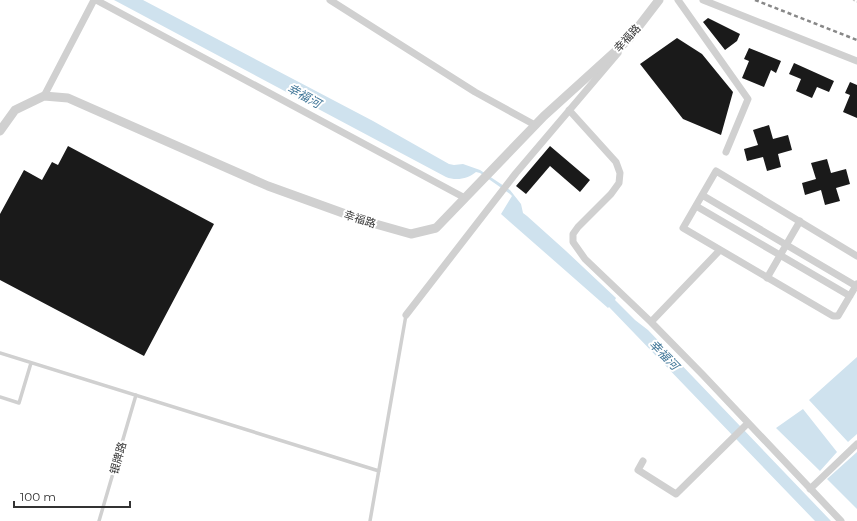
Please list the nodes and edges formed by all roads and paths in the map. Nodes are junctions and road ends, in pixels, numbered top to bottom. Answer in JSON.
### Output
{"nodes":[{"id":1,"x":95,"y":0,"type":"edge"},
{"id":2,"x":330,"y":0,"type":"edge"},
{"id":3,"x":659,"y":0,"type":"edge"},
{"id":4,"x":680,"y":0,"type":"edge"},
{"id":5,"x":703,"y":0,"type":"edge"},
{"id":6,"x":853,"y":0,"type":"edge"},
{"id":7,"x":857,"y":2,"type":"edge"},
{"id":8,"x":629,"y":39,"type":"junction"},
{"id":9,"x":857,"y":62,"type":"edge"},
{"id":10,"x":44,"y":96,"type":"junction"},
{"id":11,"x":569,"y":110,"type":"junction"},
{"id":12,"x":535,"y":125,"type":"junction"},
{"id":13,"x":0,"y":131,"type":"edge"},
{"id":14,"x":726,"y":152,"type":"dead end"},
{"id":15,"x":702,"y":195,"type":"junction"},
{"id":16,"x":465,"y":198,"type":"junction"},
{"id":17,"x":696,"y":206,"type":"junction"},
{"id":18,"x":800,"y":221,"type":"junction"},
{"id":19,"x":786,"y":245,"type":"junction"},
{"id":20,"x":720,"y":250,"type":"junction"},
{"id":21,"x":781,"y":255,"type":"junction"},
{"id":22,"x":857,"y":256,"type":"edge"},
{"id":23,"x":767,"y":278,"type":"junction"},
{"id":24,"x":856,"y":285,"type":"edge"},
{"id":25,"x":850,"y":296,"type":"junction"},
{"id":26,"x":406,"y":315,"type":"joint"},
{"id":27,"x":651,"y":322,"type":"junction"},
{"id":28,"x":0,"y":353,"type":"edge"},
{"id":29,"x":31,"y":363,"type":"junction"},
{"id":30,"x":136,"y":395,"type":"junction"},
{"id":31,"x":0,"y":397,"type":"edge"},
{"id":32,"x":748,"y":423,"type":"junction"},
{"id":33,"x":857,"y":444,"type":"edge"},
{"id":34,"x":643,"y":461,"type":"dead end"},
{"id":35,"x":379,"y":471,"type":"junction"},
{"id":36,"x":810,"y":488,"type":"junction"},
{"id":37,"x":99,"y":521,"type":"edge"},
{"id":38,"x":370,"y":521,"type":"edge"},
{"id":39,"x":841,"y":521,"type":"edge"}],
"edges":[{"from":1,"to":10,"type":"street"},
{"from":1,"to":16,"type":"street"},
{"from":2,"to":12,"type":"street"},
{"from":3,"to":8,"type":"street","name":"幸福路"},
{"from":4,"to":14,"type":"street"},
{"from":5,"to":9,"type":"street"},
{"from":6,"to":7,"type":"path"},
{"from":8,"to":11,"type":"street"},
{"from":8,"to":12,"type":"street","name":"幸福路"},
{"from":10,"to":13,"type":"street"},
{"from":10,"to":16,"type":"street","name":"幸福路"},
{"from":11,"to":26,"type":"street"},
{"from":11,"to":27,"type":"street"},
{"from":12,"to":16,"type":"street","name":"幸福路"},
{"from":15,"to":17,"type":"street"},
{"from":15,"to":18,"type":"street"},
{"from":15,"to":19,"type":"street"},
{"from":17,"to":20,"type":"street"},
{"from":17,"to":21,"type":"street"},
{"from":18,"to":19,"type":"street"},
{"from":18,"to":22,"type":"street"},
{"from":19,"to":21,"type":"street"},
{"from":19,"to":24,"type":"street"},
{"from":20,"to":23,"type":"street"},
{"from":20,"to":27,"type":"street"},
{"from":21,"to":23,"type":"street"},
{"from":21,"to":25,"type":"street"},
{"from":23,"to":25,"type":"street"},
{"from":24,"to":25,"type":"street"},
{"from":26,"to":35,"type":"lane"},
{"from":27,"to":32,"type":"street"},
{"from":28,"to":29,"type":"lane"},
{"from":29,"to":30,"type":"lane"},
{"from":29,"to":31,"type":"lane"},
{"from":30,"to":35,"type":"lane"},
{"from":30,"to":37,"type":"lane","name":"银牌路"},
{"from":32,"to":34,"type":"street"},
{"from":32,"to":36,"type":"street"},
{"from":33,"to":36,"type":"street"},
{"from":35,"to":38,"type":"lane"},
{"from":36,"to":39,"type":"street"}]}
